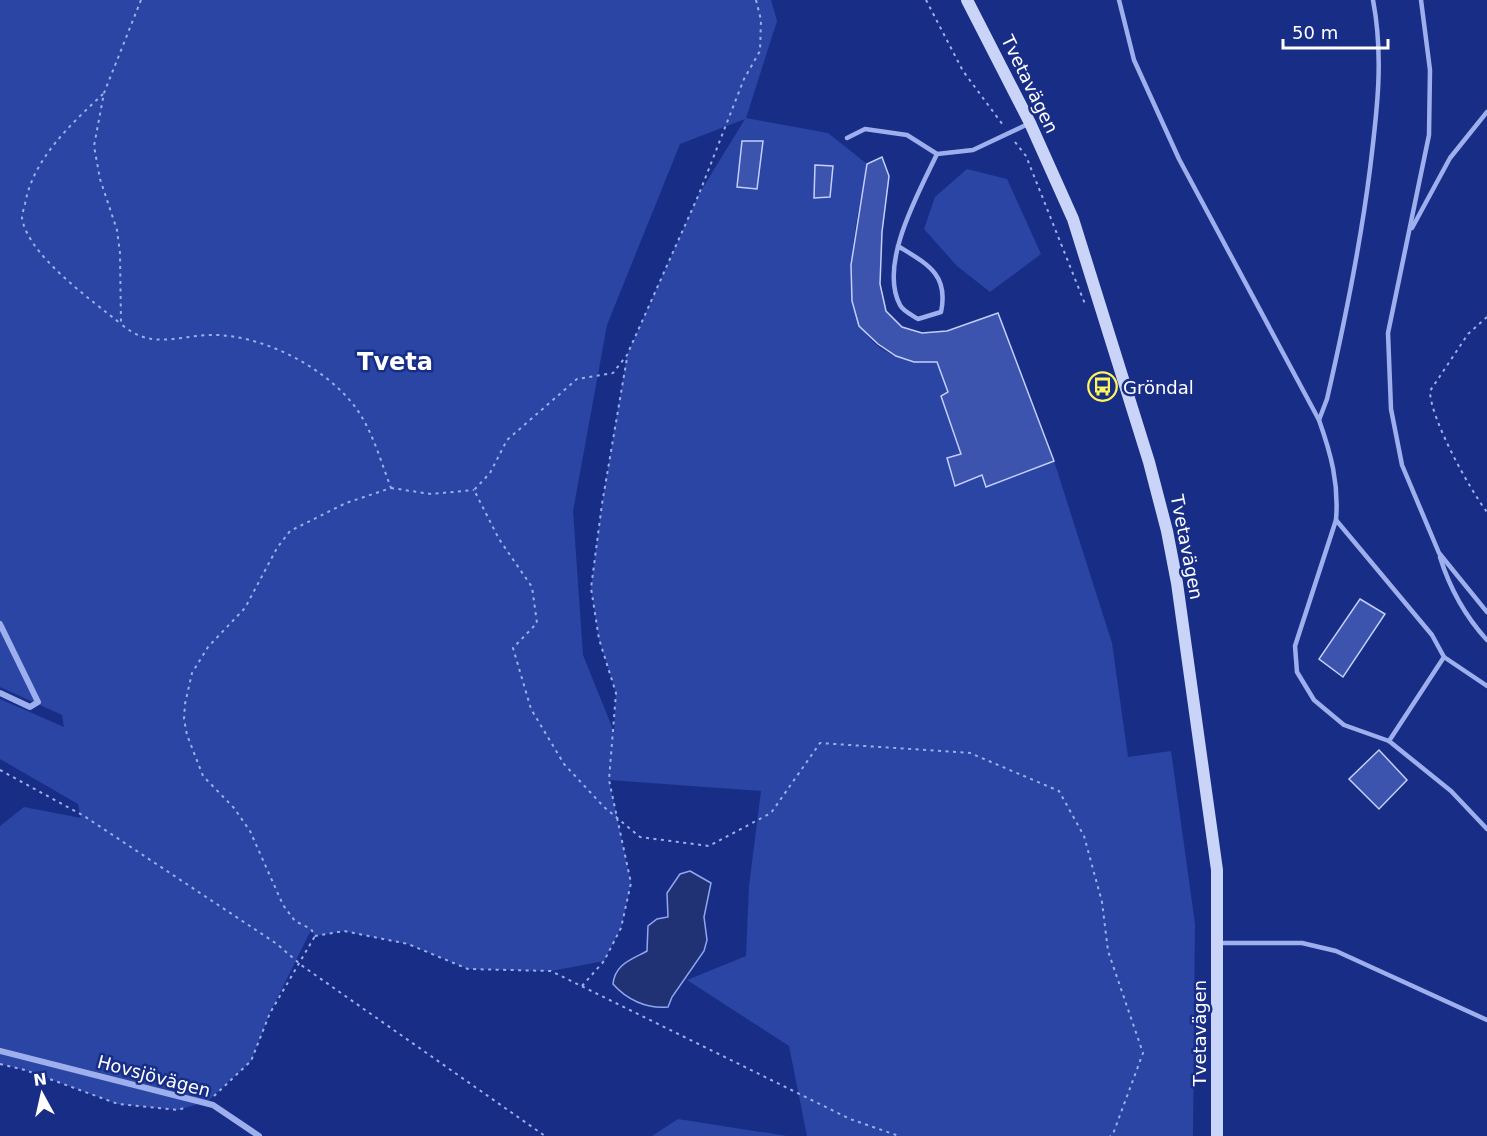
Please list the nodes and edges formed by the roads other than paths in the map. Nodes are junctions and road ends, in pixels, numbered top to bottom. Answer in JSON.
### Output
{"nodes":[{"id":1,"x":967,"y":0,"type":"edge"},
{"id":2,"x":1119,"y":0,"type":"edge"},
{"id":3,"x":1373,"y":0,"type":"edge"},
{"id":4,"x":1420,"y":0,"type":"edge"},
{"id":5,"x":1487,"y":112,"type":"edge"},
{"id":6,"x":1030,"y":123,"type":"junction"},
{"id":7,"x":846,"y":138,"type":"dead end"},
{"id":8,"x":937,"y":154,"type":"junction"},
{"id":9,"x":1409,"y":234,"type":"junction"},
{"id":10,"x":898,"y":246,"type":"junction"},
{"id":11,"x":1318,"y":420,"type":"junction"},
{"id":12,"x":1336,"y":520,"type":"junction"},
{"id":13,"x":1439,"y":553,"type":"junction"},
{"id":14,"x":1487,"y":612,"type":"edge"},
{"id":15,"x":0,"y":624,"type":"edge"},
{"id":16,"x":1487,"y":639,"type":"edge"},
{"id":17,"x":1444,"y":657,"type":"junction"},
{"id":18,"x":1487,"y":686,"type":"edge"},
{"id":19,"x":0,"y":693,"type":"edge"},
{"id":20,"x":1389,"y":741,"type":"junction"},
{"id":21,"x":1487,"y":829,"type":"edge"},
{"id":22,"x":1217,"y":943,"type":"junction"},
{"id":23,"x":1487,"y":1020,"type":"edge"},
{"id":24,"x":0,"y":1052,"type":"edge"},
{"id":25,"x":259,"y":1136,"type":"edge"},
{"id":26,"x":1217,"y":1136,"type":"edge"}],
"edges":[{"from":1,"to":6,"type":"main road","name":"Tvetavägen"},
{"from":2,"to":11,"type":"lane"},
{"from":3,"to":11,"type":"lane"},
{"from":4,"to":9,"type":"lane"},
{"from":5,"to":9,"type":"lane"},
{"from":6,"to":8,"type":"lane"},
{"from":6,"to":22,"type":"main road","name":"Tvetavägen"},
{"from":7,"to":8,"type":"lane"},
{"from":8,"to":10,"type":"lane"},
{"from":9,"to":13,"type":"lane"},
{"from":10,"to":10,"type":"lane"},
{"from":11,"to":12,"type":"lane"},
{"from":12,"to":17,"type":"lane"},
{"from":12,"to":20,"type":"lane"},
{"from":13,"to":14,"type":"lane"},
{"from":13,"to":16,"type":"lane"},
{"from":15,"to":19,"type":"street"},
{"from":17,"to":18,"type":"lane"},
{"from":17,"to":20,"type":"lane"},
{"from":20,"to":21,"type":"lane"},
{"from":22,"to":23,"type":"lane"},
{"from":22,"to":26,"type":"main road","name":"Tvetavägen"},
{"from":24,"to":25,"type":"street","name":"Hovsjövägen"}]}
